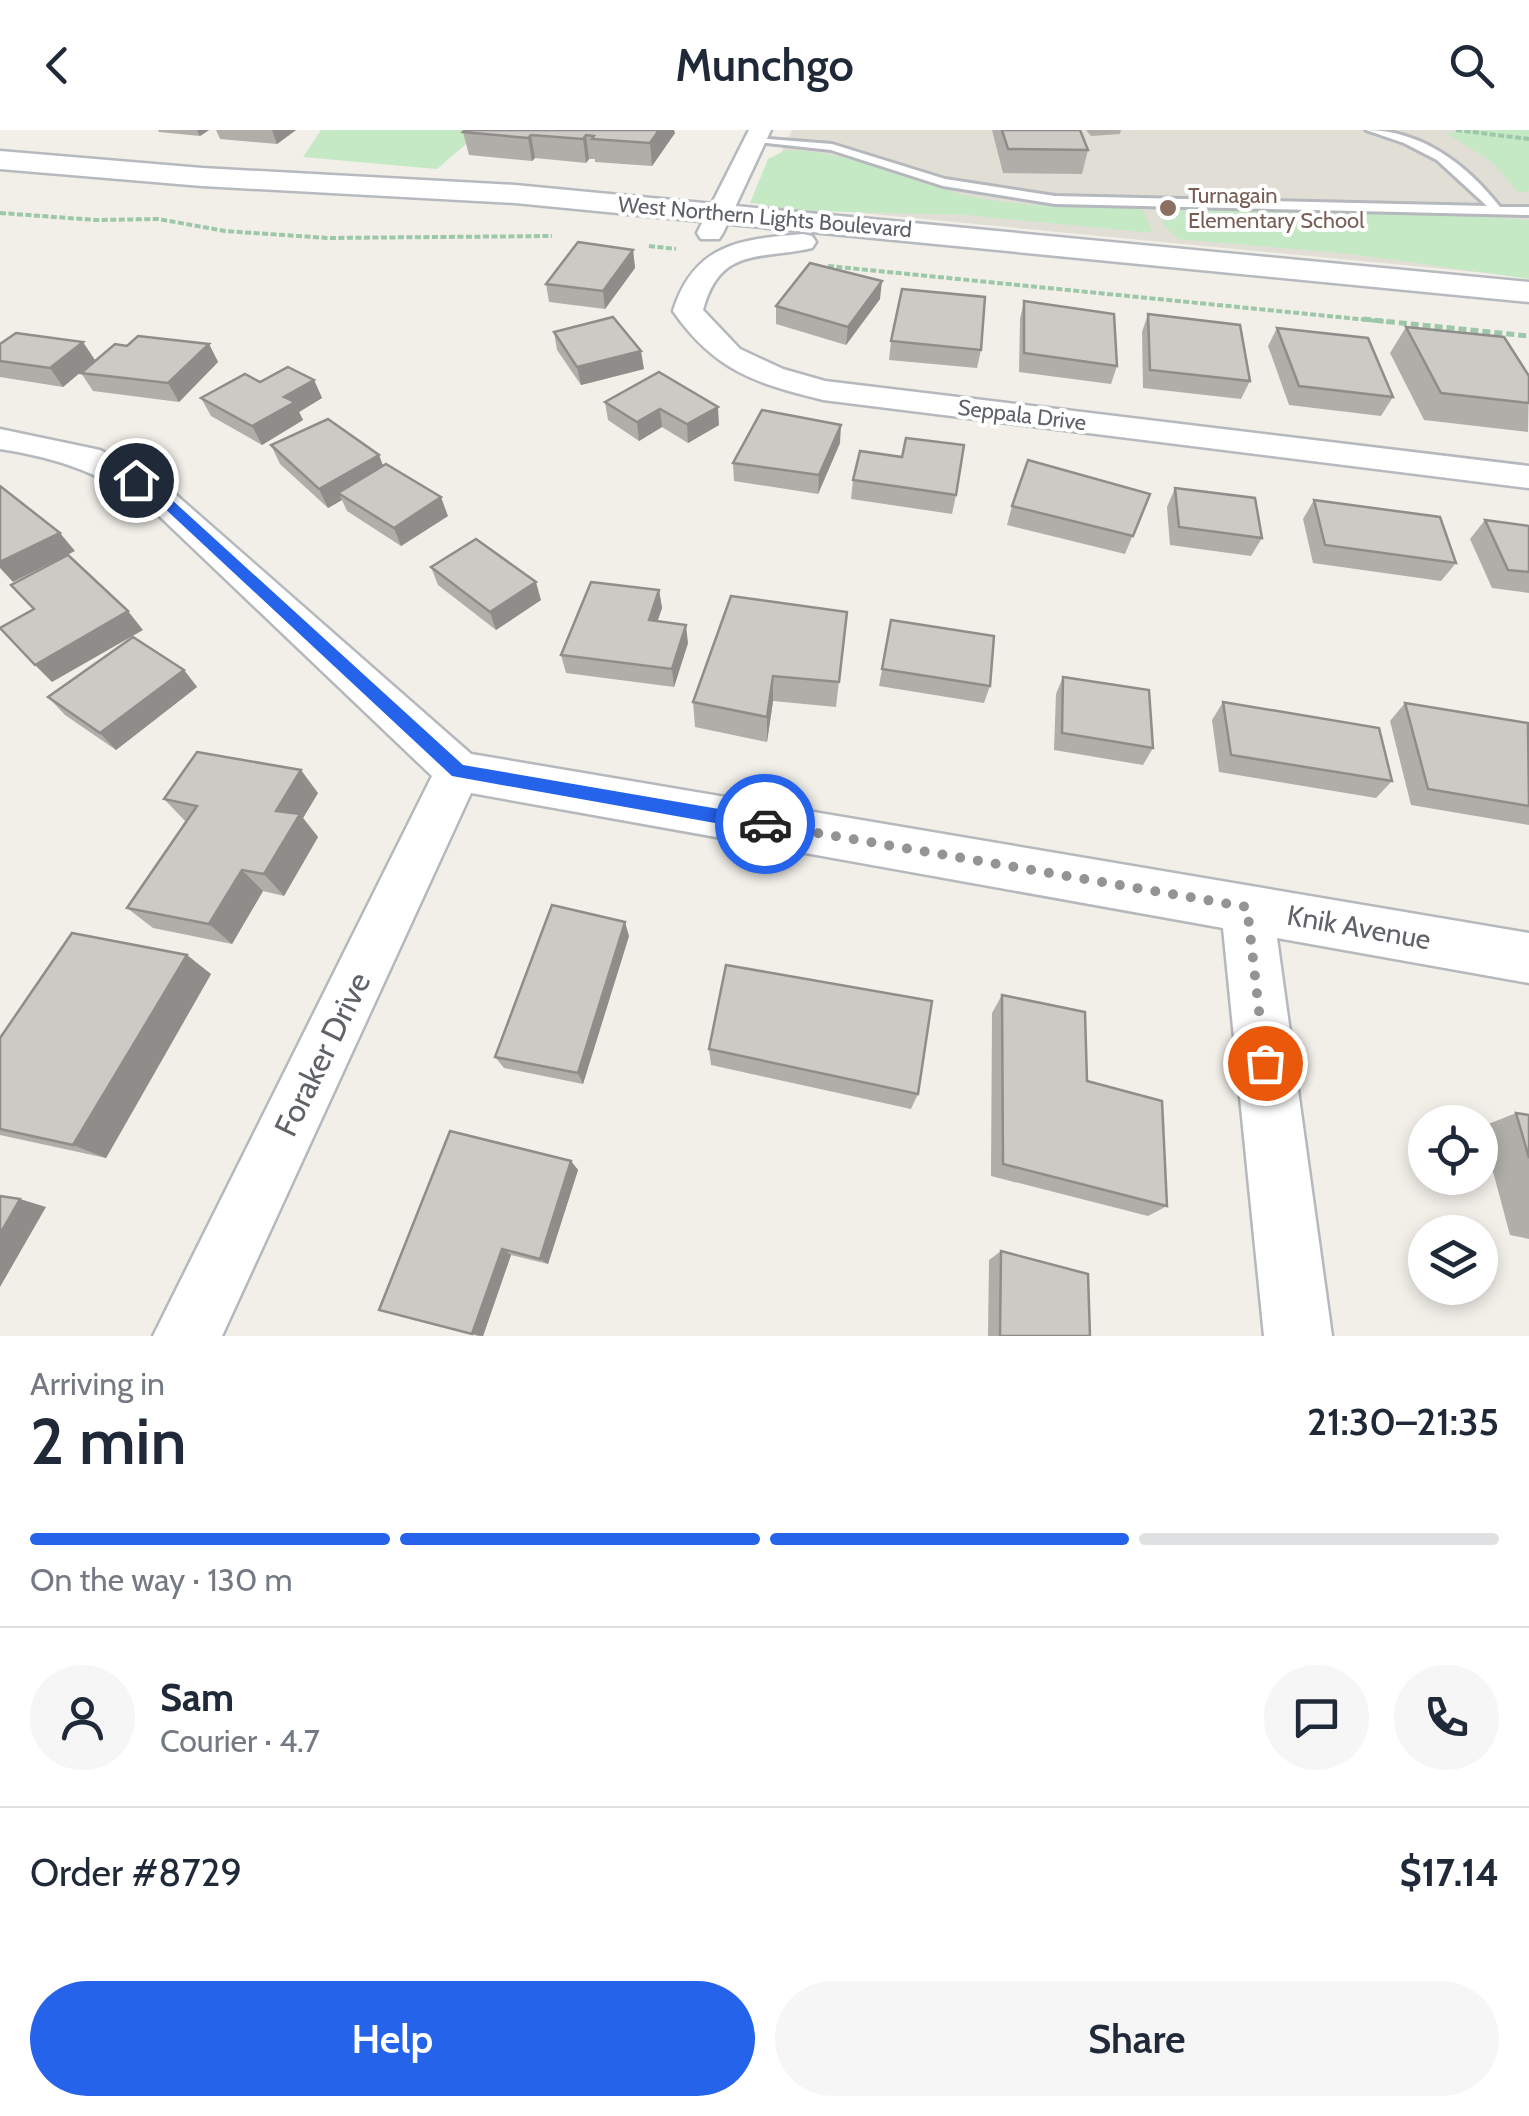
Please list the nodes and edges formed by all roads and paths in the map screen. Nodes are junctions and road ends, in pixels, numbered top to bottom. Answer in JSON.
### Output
{"nodes":[{"id":1,"x":1377,"y":130,"type":"edge"},
{"id":2,"x":1456,"y":130,"type":"edge"},
{"id":3,"x":757,"y":136,"type":"edge"},
{"id":4,"x":1529,"y":139,"type":"edge"},
{"id":5,"x":0,"y":160,"type":"edge"},
{"id":6,"x":0,"y":190,"type":"edge"},
{"id":7,"x":1495,"y":208,"type":"junction"},
{"id":8,"x":1529,"y":212,"type":"edge"},
{"id":9,"x":719,"y":233,"type":"junction"},
{"id":10,"x":1529,"y":292,"type":"edge"},
{"id":11,"x":1529,"y":313,"type":"edge"},
{"id":12,"x":0,"y":439,"type":"edge"},
{"id":13,"x":1529,"y":477,"type":"edge"},
{"id":14,"x":458,"y":771,"type":"junction"},
{"id":15,"x":1247,"y":907,"type":"junction"},
{"id":16,"x":1529,"y":958,"type":"edge"},
{"id":17,"x":186,"y":1336,"type":"edge"},
{"id":18,"x":1298,"y":1336,"type":"edge"}],
"edges":[{"from":1,"to":7,"type":"lane"},
{"from":2,"to":4,"type":"path"},
{"from":3,"to":7,"type":"lane"},
{"from":3,"to":9,"type":"street","name":"Seppala Drive"},
{"from":5,"to":9,"type":"street","name":"West Northern Lights Boulevard"},
{"from":6,"to":9,"type":"street","name":"West Northern Lights Boulevard"},
{"from":7,"to":8,"type":"lane"},
{"from":9,"to":10,"type":"street","name":"West Northern Lights Boulevard"},
{"from":9,"to":11,"type":"street","name":"West Northern Lights Boulevard"},
{"from":9,"to":13,"type":"street","name":"Seppala Drive"},
{"from":12,"to":14,"type":"street"},
{"from":14,"to":15,"type":"street","name":"Knik Avenue"},
{"from":14,"to":17,"type":"street","name":"Foraker Drive"},
{"from":15,"to":16,"type":"street","name":"Knik Avenue"},
{"from":15,"to":18,"type":"street"}]}
